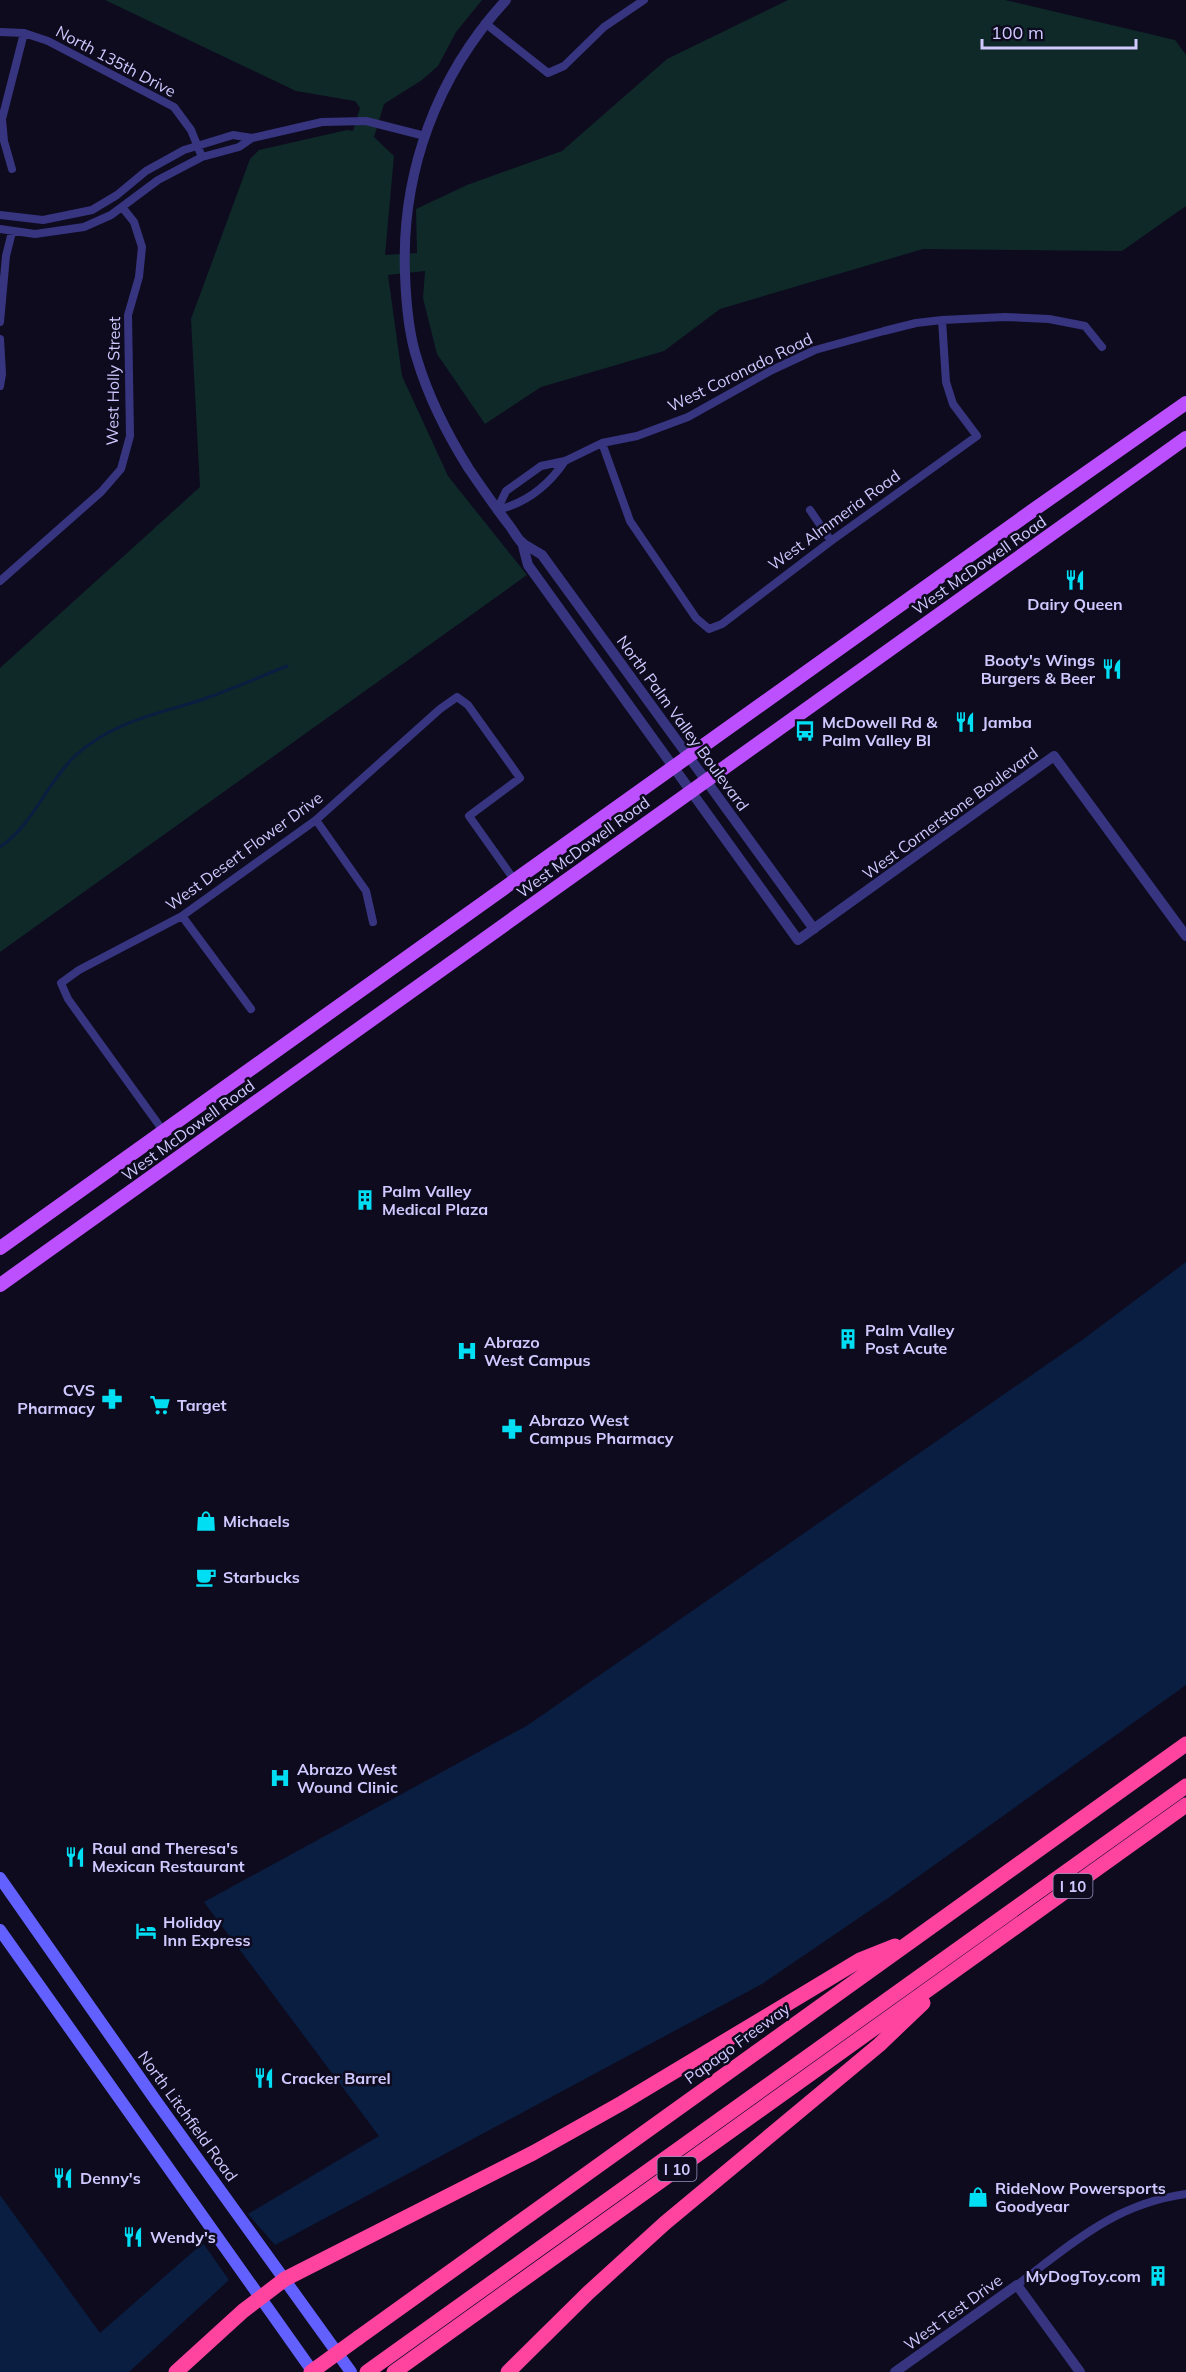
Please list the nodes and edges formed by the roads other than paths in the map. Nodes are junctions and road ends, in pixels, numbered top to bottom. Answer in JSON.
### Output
{"nodes":[{"id":1,"x":506,"y":0,"type":"edge"},
{"id":2,"x":644,"y":0,"type":"edge"},
{"id":3,"x":484,"y":23,"type":"junction"},
{"id":4,"x":0,"y":32,"type":"edge"},
{"id":5,"x":24,"y":33,"type":"junction"},
{"id":6,"x":425,"y":136,"type":"junction"},
{"id":7,"x":252,"y":138,"type":"junction"},
{"id":8,"x":198,"y":145,"type":"junction"},
{"id":9,"x":202,"y":157,"type":"junction"},
{"id":10,"x":12,"y":169,"type":"dead end"},
{"id":11,"x":122,"y":207,"type":"junction"},
{"id":12,"x":0,"y":215,"type":"edge"},
{"id":13,"x":0,"y":229,"type":"edge"},
{"id":14,"x":12,"y":232,"type":"junction"},
{"id":15,"x":942,"y":320,"type":"junction"},
{"id":16,"x":0,"y":322,"type":"edge"},
{"id":17,"x":0,"y":339,"type":"edge"},
{"id":18,"x":1102,"y":347,"type":"dead end"},
{"id":19,"x":0,"y":386,"type":"edge"},
{"id":20,"x":1185,"y":407,"type":"edge"},
{"id":21,"x":1186,"y":438,"type":"edge"},
{"id":22,"x":602,"y":443,"type":"junction"},
{"id":23,"x":565,"y":460,"type":"junction"},
{"id":24,"x":497,"y":510,"type":"junction"},
{"id":25,"x":810,"y":510,"type":"dead end"},
{"id":26,"x":831,"y":541,"type":"junction"},
{"id":27,"x":522,"y":542,"type":"junction"},
{"id":28,"x":0,"y":581,"type":"edge"},
{"id":29,"x":688,"y":757,"type":"junction"},
{"id":30,"x":673,"y":768,"type":"junction"},
{"id":31,"x":706,"y":779,"type":"junction"},
{"id":32,"x":689,"y":791,"type":"junction"},
{"id":33,"x":316,"y":820,"type":"junction"},
{"id":34,"x":515,"y":881,"type":"junction"},
{"id":35,"x":182,"y":916,"type":"junction"},
{"id":36,"x":373,"y":922,"type":"dead end"},
{"id":37,"x":814,"y":929,"type":"junction"},
{"id":38,"x":1186,"y":936,"type":"edge"},
{"id":39,"x":798,"y":940,"type":"joint"},
{"id":40,"x":251,"y":1010,"type":"dead end"},
{"id":41,"x":164,"y":1132,"type":"junction"},
{"id":42,"x":0,"y":1248,"type":"edge"},
{"id":43,"x":0,"y":1285,"type":"edge"},
{"id":44,"x":1186,"y":1744,"type":"edge"},
{"id":45,"x":1186,"y":1786,"type":"edge"},
{"id":46,"x":1186,"y":1805,"type":"edge"},
{"id":47,"x":0,"y":1878,"type":"edge"},
{"id":48,"x":0,"y":1930,"type":"edge"},
{"id":49,"x":915,"y":1938,"type":"junction"},
{"id":50,"x":960,"y":1967,"type":"junction"},
{"id":51,"x":1186,"y":2194,"type":"edge"},
{"id":52,"x":285,"y":2279,"type":"junction"},
{"id":53,"x":1017,"y":2284,"type":"junction"},
{"id":54,"x":260,"y":2298,"type":"junction"},
{"id":55,"x":372,"y":2368,"type":"edge"},
{"id":56,"x":176,"y":2372,"type":"edge"},
{"id":57,"x":312,"y":2372,"type":"edge"},
{"id":58,"x":351,"y":2372,"type":"edge"},
{"id":59,"x":394,"y":2372,"type":"edge"},
{"id":60,"x":508,"y":2372,"type":"edge"},
{"id":61,"x":895,"y":2372,"type":"edge"},
{"id":62,"x":1080,"y":2372,"type":"edge"}],
"edges":[{"from":1,"to":3,"type":"street","name":"North Palm Valley Boulevard"},
{"from":2,"to":3,"type":"street"},
{"from":3,"to":6,"type":"street","name":"North Palm Valley Boulevard"},
{"from":4,"to":5,"type":"street","name":"North 135th Drive"},
{"from":5,"to":8,"type":"street","name":"North 135th Drive"},
{"from":5,"to":10,"type":"street"},
{"from":6,"to":7,"type":"street"},
{"from":6,"to":24,"type":"street","name":"North Palm Valley Boulevard"},
{"from":7,"to":8,"type":"street"},
{"from":7,"to":9,"type":"street"},
{"from":8,"to":9,"type":"street","name":"North 135th Drive"},
{"from":8,"to":12,"type":"street"},
{"from":9,"to":11,"type":"street"},
{"from":11,"to":14,"type":"street"},
{"from":11,"to":28,"type":"street","name":"West Holly Street"},
{"from":13,"to":14,"type":"street"},
{"from":14,"to":16,"type":"street"},
{"from":15,"to":18,"type":"street","name":"West Coronado Road"},
{"from":15,"to":22,"type":"street","name":"West Coronado Road"},
{"from":15,"to":26,"type":"street","name":"West Almmeria Road"},
{"from":17,"to":19,"type":"street"},
{"from":20,"to":29,"type":"main road","name":"West McDowell Road"},
{"from":21,"to":31,"type":"main road","name":"West McDowell Road"},
{"from":22,"to":23,"type":"street","name":"West Coronado Road"},
{"from":22,"to":26,"type":"street","name":"West Almmeria Road"},
{"from":23,"to":24,"type":"street","name":"West Coronado Road"},
{"from":23,"to":24,"type":"street","name":"West Coronado Road"},
{"from":24,"to":27,"type":"street","name":"North Palm Valley Boulevard"},
{"from":25,"to":26,"type":"street"},
{"from":27,"to":29,"type":"street","name":"North Palm Valley Boulevard"},
{"from":27,"to":30,"type":"street","name":"North Palm Valley Boulevard"},
{"from":29,"to":30,"type":"main road","name":"West McDowell Road"},
{"from":29,"to":31,"type":"street","name":"North Palm Valley Boulevard"},
{"from":30,"to":32,"type":"street","name":"North Palm Valley Boulevard"},
{"from":30,"to":34,"type":"main road","name":"West McDowell Road"},
{"from":31,"to":32,"type":"main road","name":"West McDowell Road"},
{"from":31,"to":37,"type":"street","name":"North Palm Valley Boulevard"},
{"from":32,"to":39,"type":"street","name":"North Palm Valley Boulevard"},
{"from":32,"to":43,"type":"main road","name":"West McDowell Road"},
{"from":33,"to":34,"type":"street","name":"West Desert Flower Drive"},
{"from":33,"to":35,"type":"street","name":"West Desert Flower Drive"},
{"from":33,"to":36,"type":"street"},
{"from":34,"to":41,"type":"main road","name":"West McDowell Road"},
{"from":35,"to":40,"type":"street"},
{"from":35,"to":41,"type":"street","name":"West Desert Flower Drive"},
{"from":37,"to":38,"type":"street","name":"West Cornerstone Boulevard"},
{"from":37,"to":39,"type":"street","name":"West Cornerstone Boulevard"},
{"from":41,"to":42,"type":"main road","name":"West McDowell Road"},
{"from":44,"to":49,"type":"highway","name":"Papago Freeway"},
{"from":45,"to":55,"type":"highway"},
{"from":46,"to":50,"type":"highway","number":"I 10"},
{"from":47,"to":52,"type":"main road","name":"North Litchfield Road"},
{"from":48,"to":54,"type":"main road"},
{"from":49,"to":52,"type":"highway"},
{"from":49,"to":57,"type":"highway","name":"Papago Freeway","bridge":true},
{"from":50,"to":59,"type":"highway","number":"I 10"},
{"from":50,"to":60,"type":"highway"},
{"from":51,"to":53,"type":"street","name":"West Test Drive"},
{"from":52,"to":54,"type":"highway"},
{"from":52,"to":58,"type":"main road","name":"North Litchfield Road"},
{"from":53,"to":61,"type":"street","name":"West Test Drive"},
{"from":53,"to":62,"type":"street"},
{"from":54,"to":56,"type":"highway"},
{"from":54,"to":57,"type":"main road"}]}
